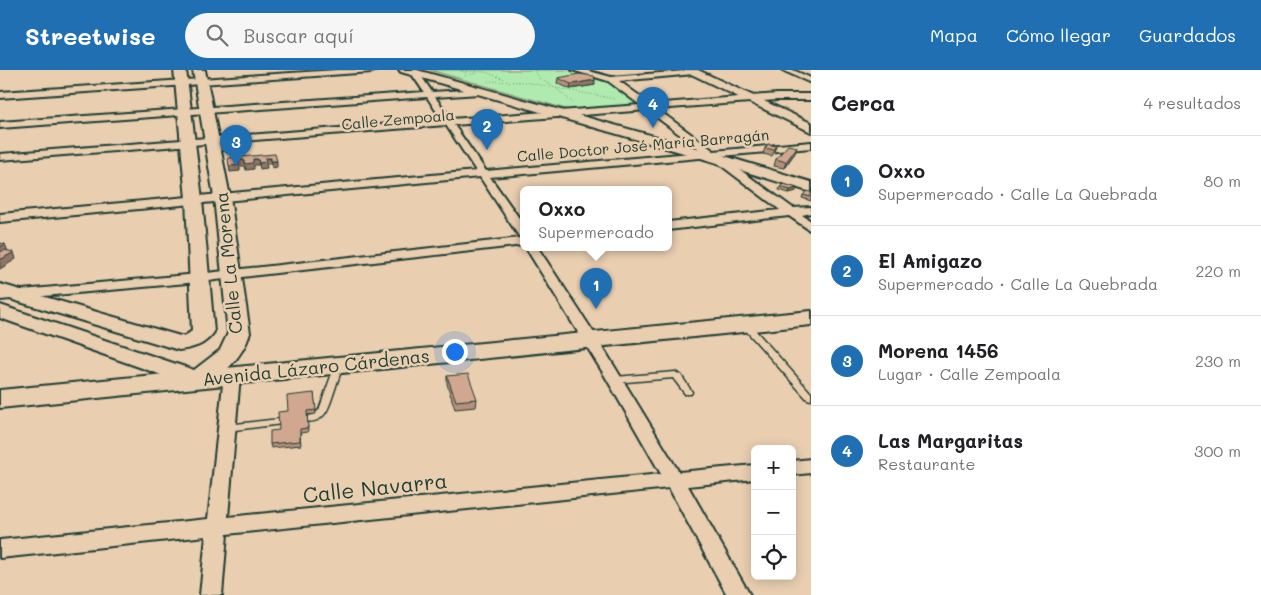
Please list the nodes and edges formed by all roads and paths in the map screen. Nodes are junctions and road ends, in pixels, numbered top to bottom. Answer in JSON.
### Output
{"nodes":[{"id":1,"x":372,"y":70,"type":"edge"},
{"id":2,"x":485,"y":70,"type":"edge"},
{"id":3,"x":535,"y":70,"type":"edge"},
{"id":4,"x":576,"y":70,"type":"edge"},
{"id":5,"x":786,"y":70,"type":"edge"},
{"id":6,"x":413,"y":71,"type":"edge"},
{"id":7,"x":696,"y":71,"type":"edge"},
{"id":8,"x":480,"y":72,"type":"junction"},
{"id":9,"x":458,"y":75,"type":"edge"},
{"id":10,"x":180,"y":76,"type":"edge"},
{"id":11,"x":200,"y":76,"type":"edge"},
{"id":12,"x":611,"y":79,"type":"junction"},
{"id":13,"x":506,"y":80,"type":"junction"},
{"id":14,"x":811,"y":80,"type":"edge"},
{"id":15,"x":752,"y":85,"type":"dead end"},
{"id":16,"x":474,"y":87,"type":"junction"},
{"id":17,"x":556,"y":88,"type":"junction"},
{"id":18,"x":0,"y":94,"type":"edge"},
{"id":19,"x":430,"y":94,"type":"junction"},
{"id":20,"x":811,"y":97,"type":"edge"},
{"id":21,"x":777,"y":101,"type":"junction"},
{"id":22,"x":650,"y":108,"type":"junction"},
{"id":23,"x":207,"y":110,"type":"junction"},
{"id":24,"x":184,"y":112,"type":"junction"},
{"id":25,"x":579,"y":115,"type":"junction"},
{"id":26,"x":811,"y":119,"type":"edge"},
{"id":27,"x":0,"y":125,"type":"edge"},
{"id":28,"x":450,"y":126,"type":"junction"},
{"id":29,"x":811,"y":128,"type":"edge"},
{"id":30,"x":213,"y":145,"type":"junction"},
{"id":31,"x":811,"y":146,"type":"edge"},
{"id":32,"x":187,"y":147,"type":"junction"},
{"id":33,"x":714,"y":154,"type":"junction"},
{"id":34,"x":0,"y":157,"type":"edge"},
{"id":35,"x":0,"y":167,"type":"edge"},
{"id":36,"x":482,"y":174,"type":"junction"},
{"id":37,"x":811,"y":179,"type":"edge"},
{"id":38,"x":811,"y":187,"type":"edge"},
{"id":39,"x":222,"y":197,"type":"junction"},
{"id":40,"x":194,"y":199,"type":"junction"},
{"id":41,"x":811,"y":210,"type":"edge"},
{"id":42,"x":792,"y":213,"type":"junction"},
{"id":43,"x":0,"y":218,"type":"edge"},
{"id":44,"x":672,"y":226,"type":"edge"},
{"id":45,"x":811,"y":227,"type":"edge"},
{"id":46,"x":520,"y":229,"type":"edge"},
{"id":47,"x":520,"y":241,"type":"edge"},
{"id":48,"x":534,"y":251,"type":"edge"},
{"id":49,"x":231,"y":274,"type":"junction"},
{"id":50,"x":198,"y":278,"type":"junction"},
{"id":51,"x":4,"y":298,"type":"edge"},
{"id":52,"x":811,"y":318,"type":"edge"},
{"id":53,"x":745,"y":324,"type":"junction"},
{"id":54,"x":592,"y":340,"type":"junction"},
{"id":55,"x":339,"y":365,"type":"junction"},
{"id":56,"x":232,"y":375,"type":"junction"},
{"id":57,"x":196,"y":379,"type":"junction"},
{"id":58,"x":615,"y":380,"type":"junction"},
{"id":59,"x":688,"y":392,"type":"dead end"},
{"id":60,"x":810,"y":397,"type":"dead end"},
{"id":61,"x":0,"y":399,"type":"edge"},
{"id":62,"x":307,"y":420,"type":"edge"},
{"id":63,"x":279,"y":422,"type":"edge"},
{"id":64,"x":227,"y":428,"type":"junction"},
{"id":65,"x":811,"y":466,"type":"edge"},
{"id":66,"x":796,"y":468,"type":"edge"},
{"id":67,"x":751,"y":472,"type":"edge"},
{"id":68,"x":675,"y":480,"type":"junction"},
{"id":69,"x":217,"y":527,"type":"junction"},
{"id":70,"x":0,"y":549,"type":"edge"},
{"id":71,"x":210,"y":595,"type":"edge"},
{"id":72,"x":739,"y":595,"type":"edge"}],
"edges":[{"from":1,"to":11,"type":"street"},
{"from":2,"to":8,"type":"path"},
{"from":3,"to":17,"type":"path"},
{"from":4,"to":12,"type":"street"},
{"from":5,"to":14,"type":"street"},
{"from":6,"to":9,"type":"street"},
{"from":6,"to":16,"type":"street"},
{"from":6,"to":19,"type":"street"},
{"from":7,"to":12,"type":"street"},
{"from":7,"to":21,"type":"street"},
{"from":8,"to":9,"type":"path"},
{"from":8,"to":9,"type":"path"},
{"from":8,"to":13,"type":"path"},
{"from":9,"to":16,"type":"street"},
{"from":10,"to":11,"type":"street"},
{"from":10,"to":18,"type":"street"},
{"from":10,"to":24,"type":"street","name":"Calle La Morena"},
{"from":11,"to":23,"type":"street","name":"Calle La Morena"},
{"from":12,"to":22,"type":"street"},
{"from":13,"to":16,"type":"path"},
{"from":13,"to":17,"type":"path"},
{"from":15,"to":21,"type":"street"},
{"from":16,"to":19,"type":"street"},
{"from":16,"to":25,"type":"street"},
{"from":17,"to":22,"type":"path"},
{"from":17,"to":25,"type":"path"},
{"from":19,"to":23,"type":"street"},
{"from":19,"to":28,"type":"street"},
{"from":20,"to":21,"type":"street","name":"Calle Zempoala"},
{"from":21,"to":22,"type":"street","name":"Calle Zempoala"},
{"from":21,"to":26,"type":"street"},
{"from":21,"to":29,"type":"street"},
{"from":22,"to":25,"type":"street","name":"Calle Zempoala"},
{"from":22,"to":33,"type":"street"},
{"from":23,"to":24,"type":"street"},
{"from":23,"to":30,"type":"street","name":"Calle La Morena"},
{"from":24,"to":27,"type":"street"},
{"from":24,"to":32,"type":"street","name":"Calle La Morena"},
{"from":25,"to":28,"type":"street","name":"Calle Zempoala"},
{"from":25,"to":28,"type":"street","name":"Calle Zempoala"},
{"from":25,"to":33,"type":"street"},
{"from":28,"to":30,"type":"street","name":"Calle Zempoala"},
{"from":28,"to":36,"type":"street"},
{"from":30,"to":32,"type":"street","name":"Calle Zempoala"},
{"from":30,"to":39,"type":"street","name":"Calle La Morena"},
{"from":31,"to":33,"type":"street","name":"Calle Doctor José María Barragán"},
{"from":32,"to":34,"type":"street","name":"Calle Zempoala"},
{"from":32,"to":35,"type":"street","name":"Calle Zempoala"},
{"from":32,"to":40,"type":"street","name":"Calle La Morena"},
{"from":33,"to":36,"type":"street","name":"Calle Doctor José María Barragán"},
{"from":33,"to":37,"type":"street"},
{"from":33,"to":38,"type":"street"},
{"from":33,"to":42,"type":"street"},
{"from":36,"to":39,"type":"street","name":"Calle Doctor José María Barragán"},
{"from":36,"to":46,"type":"street"},
{"from":39,"to":40,"type":"street","name":"Calle Doctor José María Barragán"},
{"from":39,"to":49,"type":"street","name":"Calle La Morena"},
{"from":40,"to":43,"type":"street","name":"Calle Doctor José María Barragán"},
{"from":40,"to":50,"type":"street","name":"Calle La Morena"},
{"from":41,"to":42,"type":"street"},
{"from":42,"to":44,"type":"street"},
{"from":42,"to":45,"type":"street"},
{"from":47,"to":49,"type":"street"},
{"from":48,"to":54,"type":"street"},
{"from":49,"to":50,"type":"street"},
{"from":49,"to":57,"type":"street","name":"Calle La Morena"},
{"from":50,"to":51,"type":"street"},
{"from":50,"to":51,"type":"street","name":"Calle La Morena"},
{"from":51,"to":57,"type":"street"},
{"from":52,"to":53,"type":"main road","name":"Avenida Lázaro Cárdenas"},
{"from":53,"to":54,"type":"main road","name":"Avenida Lázaro Cárdenas"},
{"from":53,"to":60,"type":"lane"},
{"from":54,"to":55,"type":"main road","name":"Avenida Lázaro Cárdenas"},
{"from":54,"to":58,"type":"street"},
{"from":55,"to":56,"type":"main road","name":"Avenida Lázaro Cárdenas"},
{"from":55,"to":62,"type":"lane"},
{"from":56,"to":57,"type":"main road","name":"Avenida Lázaro Cárdenas"},
{"from":56,"to":64,"type":"street"},
{"from":57,"to":61,"type":"main road","name":"Avenida Lázaro Cárdenas"},
{"from":58,"to":59,"type":"lane"},
{"from":58,"to":68,"type":"street"},
{"from":63,"to":64,"type":"lane"},
{"from":64,"to":69,"type":"street"},
{"from":65,"to":66,"type":"street"},
{"from":67,"to":68,"type":"street","name":"Calle Navarra"},
{"from":68,"to":69,"type":"street","name":"Calle Navarra"},
{"from":68,"to":72,"type":"street"},
{"from":69,"to":70,"type":"street","name":"Calle Navarra"},
{"from":69,"to":71,"type":"street"}]}
